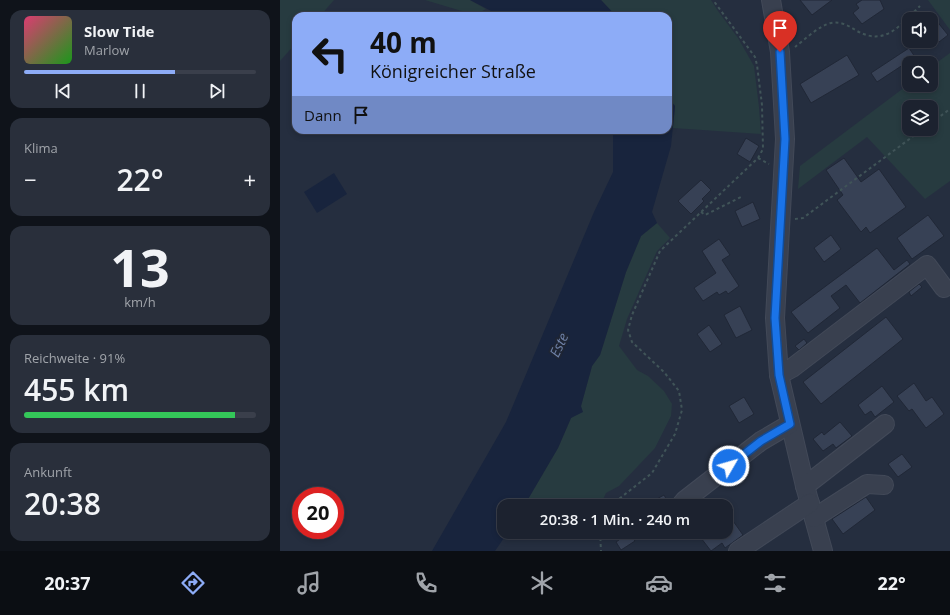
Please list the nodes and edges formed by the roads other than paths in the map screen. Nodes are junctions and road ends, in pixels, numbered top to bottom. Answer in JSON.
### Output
{"nodes":[{"id":1,"x":771,"y":0,"type":"edge"},
{"id":2,"x":944,"y":288,"type":"dead end"},
{"id":3,"x":779,"y":375,"type":"junction"},
{"id":4,"x":790,"y":424,"type":"junction"},
{"id":5,"x":885,"y":424,"type":"dead end"},
{"id":6,"x":884,"y":485,"type":"dead end"},
{"id":7,"x":686,"y":499,"type":"edge"},
{"id":8,"x":810,"y":502,"type":"junction"},
{"id":9,"x":738,"y":551,"type":"edge"},
{"id":10,"x":824,"y":551,"type":"edge"}],
"edges":[{"from":1,"to":3,"type":"street"},
{"from":2,"to":3,"type":"street"},
{"from":3,"to":4,"type":"street"},
{"from":4,"to":7,"type":"street"},
{"from":4,"to":8,"type":"street"},
{"from":5,"to":8,"type":"street"},
{"from":6,"to":8,"type":"street"},
{"from":8,"to":9,"type":"street"},
{"from":8,"to":10,"type":"street"}]}
